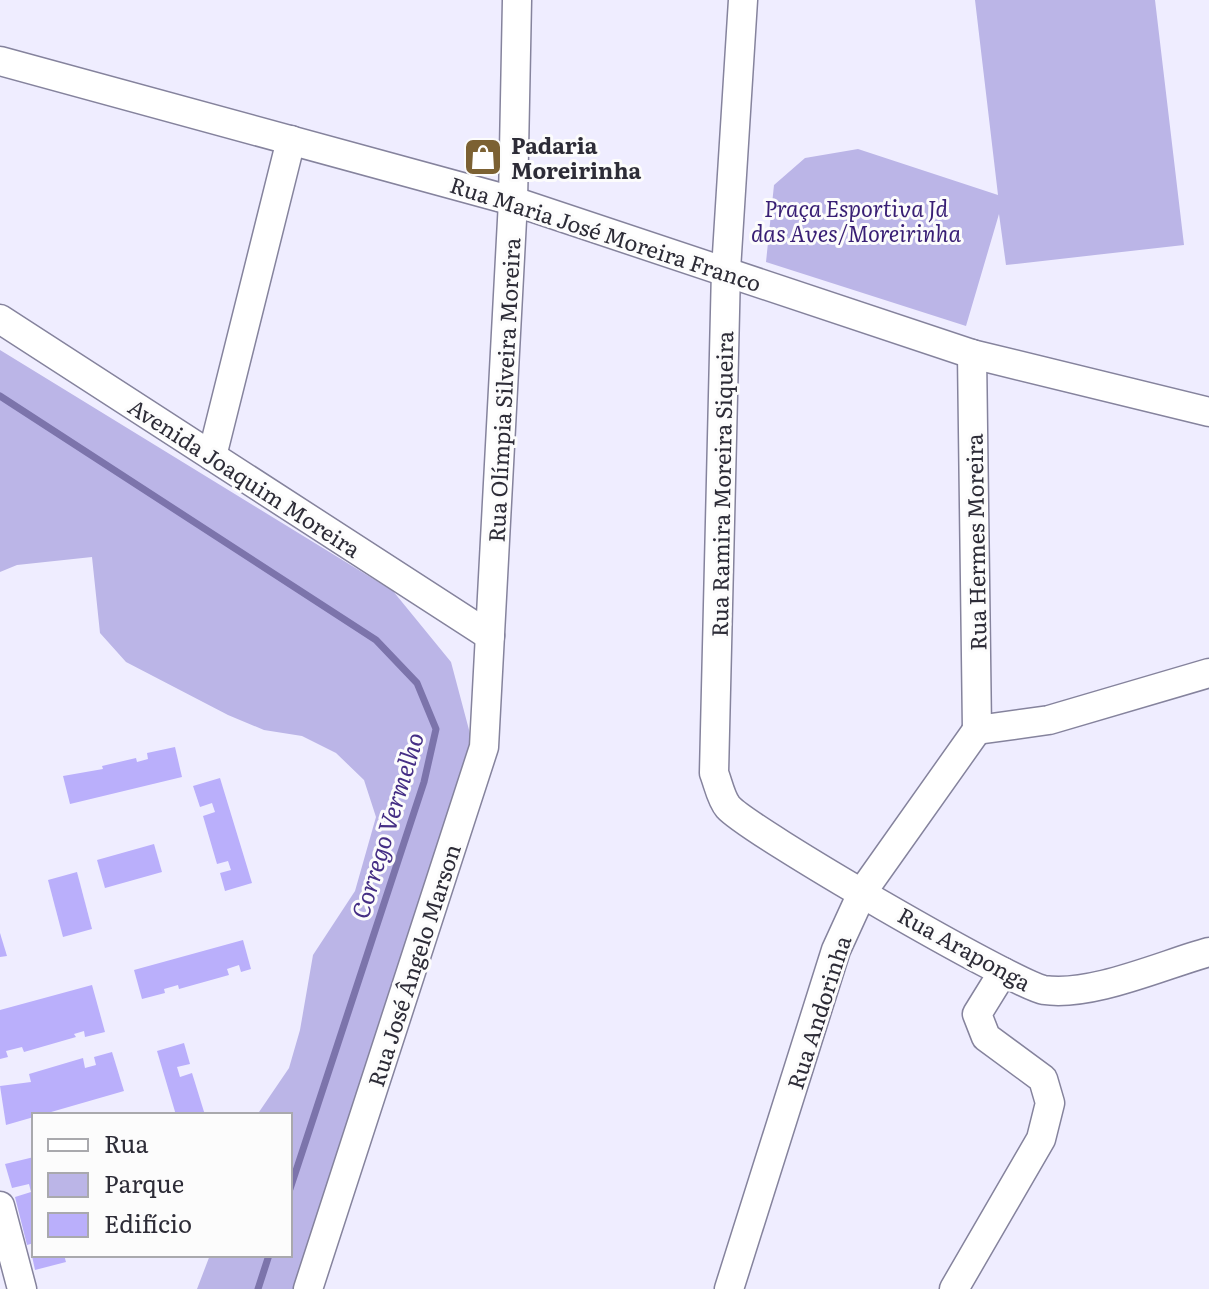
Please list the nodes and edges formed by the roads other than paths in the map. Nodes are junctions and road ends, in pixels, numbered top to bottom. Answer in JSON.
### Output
{"nodes":[{"id":1,"x":517,"y":0,"type":"edge"},
{"id":2,"x":743,"y":0,"type":"edge"},
{"id":3,"x":0,"y":61,"type":"edge"},
{"id":4,"x":291,"y":140,"type":"junction"},
{"id":5,"x":513,"y":201,"type":"junction"},
{"id":6,"x":726,"y":270,"type":"junction"},
{"id":7,"x":0,"y":319,"type":"edge"},
{"id":8,"x":972,"y":354,"type":"junction"},
{"id":9,"x":1209,"y":412,"type":"edge"},
{"id":10,"x":212,"y":456,"type":"junction"},
{"id":11,"x":490,"y":636,"type":"junction"},
{"id":12,"x":1209,"y":673,"type":"edge"},
{"id":13,"x":977,"y":730,"type":"junction"},
{"id":14,"x":863,"y":891,"type":"junction"},
{"id":15,"x":1209,"y":952,"type":"edge"},
{"id":16,"x":1003,"y":972,"type":"junction"},
{"id":17,"x":0,"y":1206,"type":"edge"},
{"id":18,"x":22,"y":1289,"type":"edge"},
{"id":19,"x":308,"y":1289,"type":"edge"},
{"id":20,"x":729,"y":1289,"type":"edge"},
{"id":21,"x":954,"y":1289,"type":"edge"}],
"edges":[{"from":1,"to":5,"type":"street","name":"Rua Olímpia Silveira Moreira"},
{"from":2,"to":6,"type":"street","name":"Rua Ramira Moreira Siqueira"},
{"from":3,"to":4,"type":"street","name":"Rua Maria José Moreira Franco"},
{"from":4,"to":5,"type":"street","name":"Rua Maria José Moreira Franco"},
{"from":4,"to":10,"type":"street"},
{"from":5,"to":6,"type":"street","name":"Rua Maria José Moreira Franco"},
{"from":5,"to":11,"type":"street","name":"Rua Olímpia Silveira Moreira"},
{"from":6,"to":8,"type":"street","name":"Rua Maria José Moreira Franco"},
{"from":6,"to":14,"type":"street","name":"Rua Ramira Moreira Siqueira"},
{"from":7,"to":10,"type":"street","name":"Avenida Joaquim Moreira"},
{"from":8,"to":9,"type":"street","name":"Rua Maria José Moreira Franco"},
{"from":8,"to":13,"type":"street","name":"Rua Hermes Moreira"},
{"from":10,"to":11,"type":"street","name":"Avenida Joaquim Moreira"},
{"from":11,"to":19,"type":"street","name":"Rua José Ângelo Marson"},
{"from":12,"to":13,"type":"street"},
{"from":13,"to":14,"type":"street","name":"Rua Andorinha"},
{"from":14,"to":16,"type":"street","name":"Rua Araponga"},
{"from":14,"to":20,"type":"street","name":"Rua Andorinha"},
{"from":15,"to":16,"type":"street","name":"Rua Araponga"},
{"from":16,"to":21,"type":"street"},
{"from":17,"to":18,"type":"street"}]}
